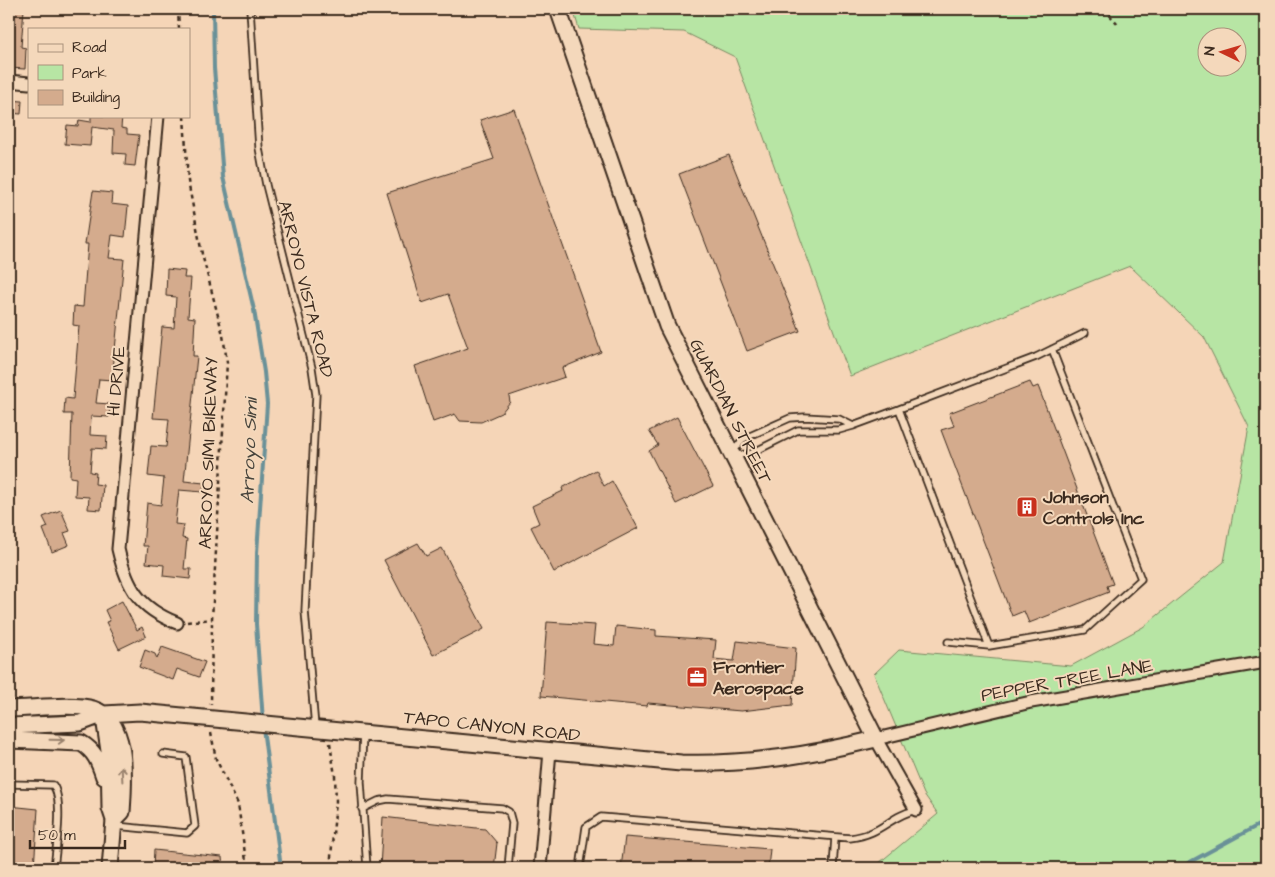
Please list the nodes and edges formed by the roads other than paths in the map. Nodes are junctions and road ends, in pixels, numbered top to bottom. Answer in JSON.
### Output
{"nodes":[{"id":1,"x":250,"y":9,"type":"edge"},
{"id":2,"x":558,"y":9,"type":"edge"},
{"id":3,"x":9,"y":81,"type":"edge"},
{"id":4,"x":28,"y":82,"type":"edge"},
{"id":5,"x":158,"y":118,"type":"edge"},
{"id":6,"x":1085,"y":333,"type":"dead end"},
{"id":7,"x":1052,"y":349,"type":"junction"},
{"id":8,"x":899,"y":409,"type":"junction"},
{"id":9,"x":852,"y":426,"type":"junction"},
{"id":10,"x":732,"y":455,"type":"junction"},
{"id":11,"x":177,"y":623,"type":"road end"},
{"id":12,"x":948,"y":642,"type":"dead end"},
{"id":13,"x":989,"y":646,"type":"junction"},
{"id":14,"x":1266,"y":662,"type":"edge"},
{"id":15,"x":9,"y":709,"type":"edge"},
{"id":16,"x":104,"y":714,"type":"junction"},
{"id":17,"x":9,"y":726,"type":"edge"},
{"id":18,"x":308,"y":727,"type":"junction"},
{"id":19,"x":363,"y":732,"type":"junction"},
{"id":20,"x":876,"y":739,"type":"junction"},
{"id":21,"x":9,"y":740,"type":"edge"},
{"id":22,"x":550,"y":751,"type":"junction"},
{"id":23,"x":163,"y":754,"type":"dead end"},
{"id":24,"x":9,"y":784,"type":"edge"},
{"id":25,"x":110,"y":794,"type":"junction"},
{"id":26,"x":362,"y":809,"type":"junction"},
{"id":27,"x":916,"y":810,"type":"joint"},
{"id":28,"x":114,"y":823,"type":"junction"},
{"id":29,"x":835,"y":837,"type":"junction"},
{"id":30,"x":54,"y":868,"type":"edge"},
{"id":31,"x":110,"y":868,"type":"edge"},
{"id":32,"x":367,"y":868,"type":"edge"},
{"id":33,"x":508,"y":868,"type":"edge"},
{"id":34,"x":540,"y":868,"type":"edge"},
{"id":35,"x":580,"y":868,"type":"edge"},
{"id":36,"x":833,"y":868,"type":"edge"}],
"edges":[{"from":1,"to":18,"type":"lane","name":"ARROYO VISTA ROAD"},
{"from":2,"to":10,"type":"street","name":"GUARDIAN STREET"},
{"from":3,"to":4,"type":"street"},
{"from":5,"to":11,"type":"street","name":"HI DRIVE"},
{"from":6,"to":7,"type":"lane"},
{"from":7,"to":8,"type":"lane"},
{"from":7,"to":13,"type":"lane"},
{"from":8,"to":9,"type":"lane"},
{"from":8,"to":13,"type":"lane"},
{"from":9,"to":10,"type":"lane"},
{"from":9,"to":10,"type":"lane"},
{"from":10,"to":20,"type":"street","name":"GUARDIAN STREET"},
{"from":12,"to":13,"type":"lane"},
{"from":14,"to":20,"type":"street","name":"PEPPER TREE LANE"},
{"from":15,"to":16,"type":"street","name":"TAPO CANYON ROAD"},
{"from":16,"to":17,"type":"street","name":"TAPO CANYON ROAD"},
{"from":16,"to":18,"type":"street","name":"TAPO CANYON ROAD"},
{"from":16,"to":25,"type":"street"},
{"from":28,"to":16,"type":"street","one_way":true},
{"from":18,"to":19,"type":"street","name":"TAPO CANYON ROAD"},
{"from":19,"to":22,"type":"street","name":"TAPO CANYON ROAD"},
{"from":19,"to":26,"type":"lane"},
{"from":20,"to":22,"type":"street","name":"TAPO CANYON ROAD"},
{"from":20,"to":27,"type":"street","name":"GUARDIAN STREET"},
{"from":21,"to":25,"type":"street","one_way":true},
{"from":22,"to":34,"type":"street"},
{"from":23,"to":28,"type":"lane"},
{"from":24,"to":30,"type":"lane"},
{"from":25,"to":28,"type":"street"},
{"from":26,"to":32,"type":"lane"},
{"from":26,"to":33,"type":"lane"},
{"from":27,"to":29,"type":"lane"},
{"from":28,"to":31,"type":"street"},
{"from":29,"to":35,"type":"lane"},
{"from":29,"to":36,"type":"lane"}]}
